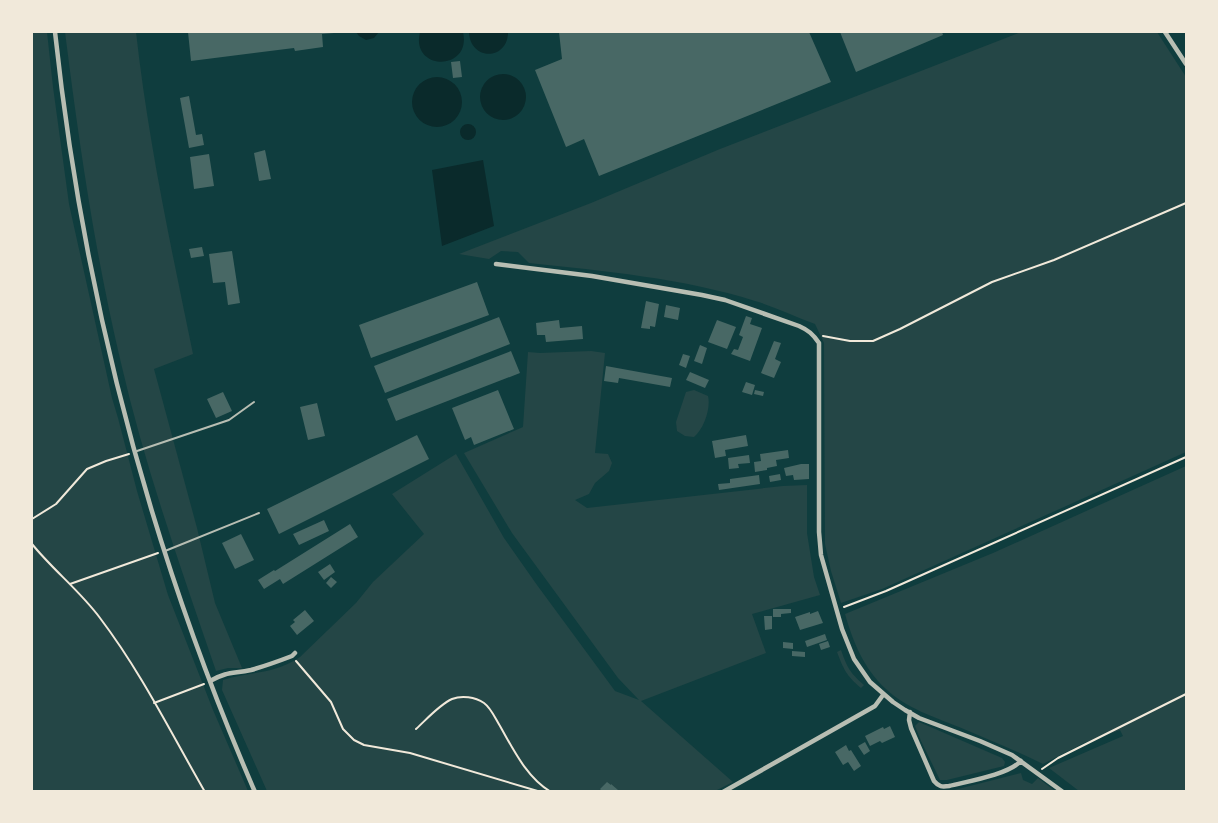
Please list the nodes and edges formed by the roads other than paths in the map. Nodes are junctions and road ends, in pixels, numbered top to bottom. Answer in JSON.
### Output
{"nodes":[{"id":1,"x":56,"y":32,"type":"edge"},
{"id":2,"x":1165,"y":32,"type":"edge"},
{"id":3,"x":1186,"y":64,"type":"edge"},
{"id":4,"x":496,"y":264,"type":"dead end"},
{"id":5,"x":254,"y":402,"type":"dead end"},
{"id":6,"x":135,"y":452,"type":"junction"},
{"id":7,"x":259,"y":513,"type":"dead end"},
{"id":8,"x":164,"y":552,"type":"junction"},
{"id":9,"x":294,"y":655,"type":"road end"},
{"id":10,"x":210,"y":681,"type":"junction"},
{"id":11,"x":884,"y":694,"type":"junction"},
{"id":12,"x":910,"y":712,"type":"junction"},
{"id":13,"x":1022,"y":761,"type":"junction"},
{"id":14,"x":255,"y":792,"type":"edge"},
{"id":15,"x":723,"y":792,"type":"edge"},
{"id":16,"x":1063,"y":792,"type":"edge"}],
"edges":[{"from":1,"to":6,"type":"street"},
{"from":2,"to":3,"type":"street"},
{"from":4,"to":11,"type":"street"},
{"from":5,"to":6,"type":"lane"},
{"from":6,"to":8,"type":"street"},
{"from":7,"to":8,"type":"lane"},
{"from":8,"to":10,"type":"street"},
{"from":9,"to":10,"type":"street"},
{"from":10,"to":14,"type":"street"},
{"from":11,"to":12,"type":"street"},
{"from":11,"to":15,"type":"street"},
{"from":12,"to":13,"type":"street"},
{"from":12,"to":13,"type":"street"},
{"from":13,"to":16,"type":"street"}]}
